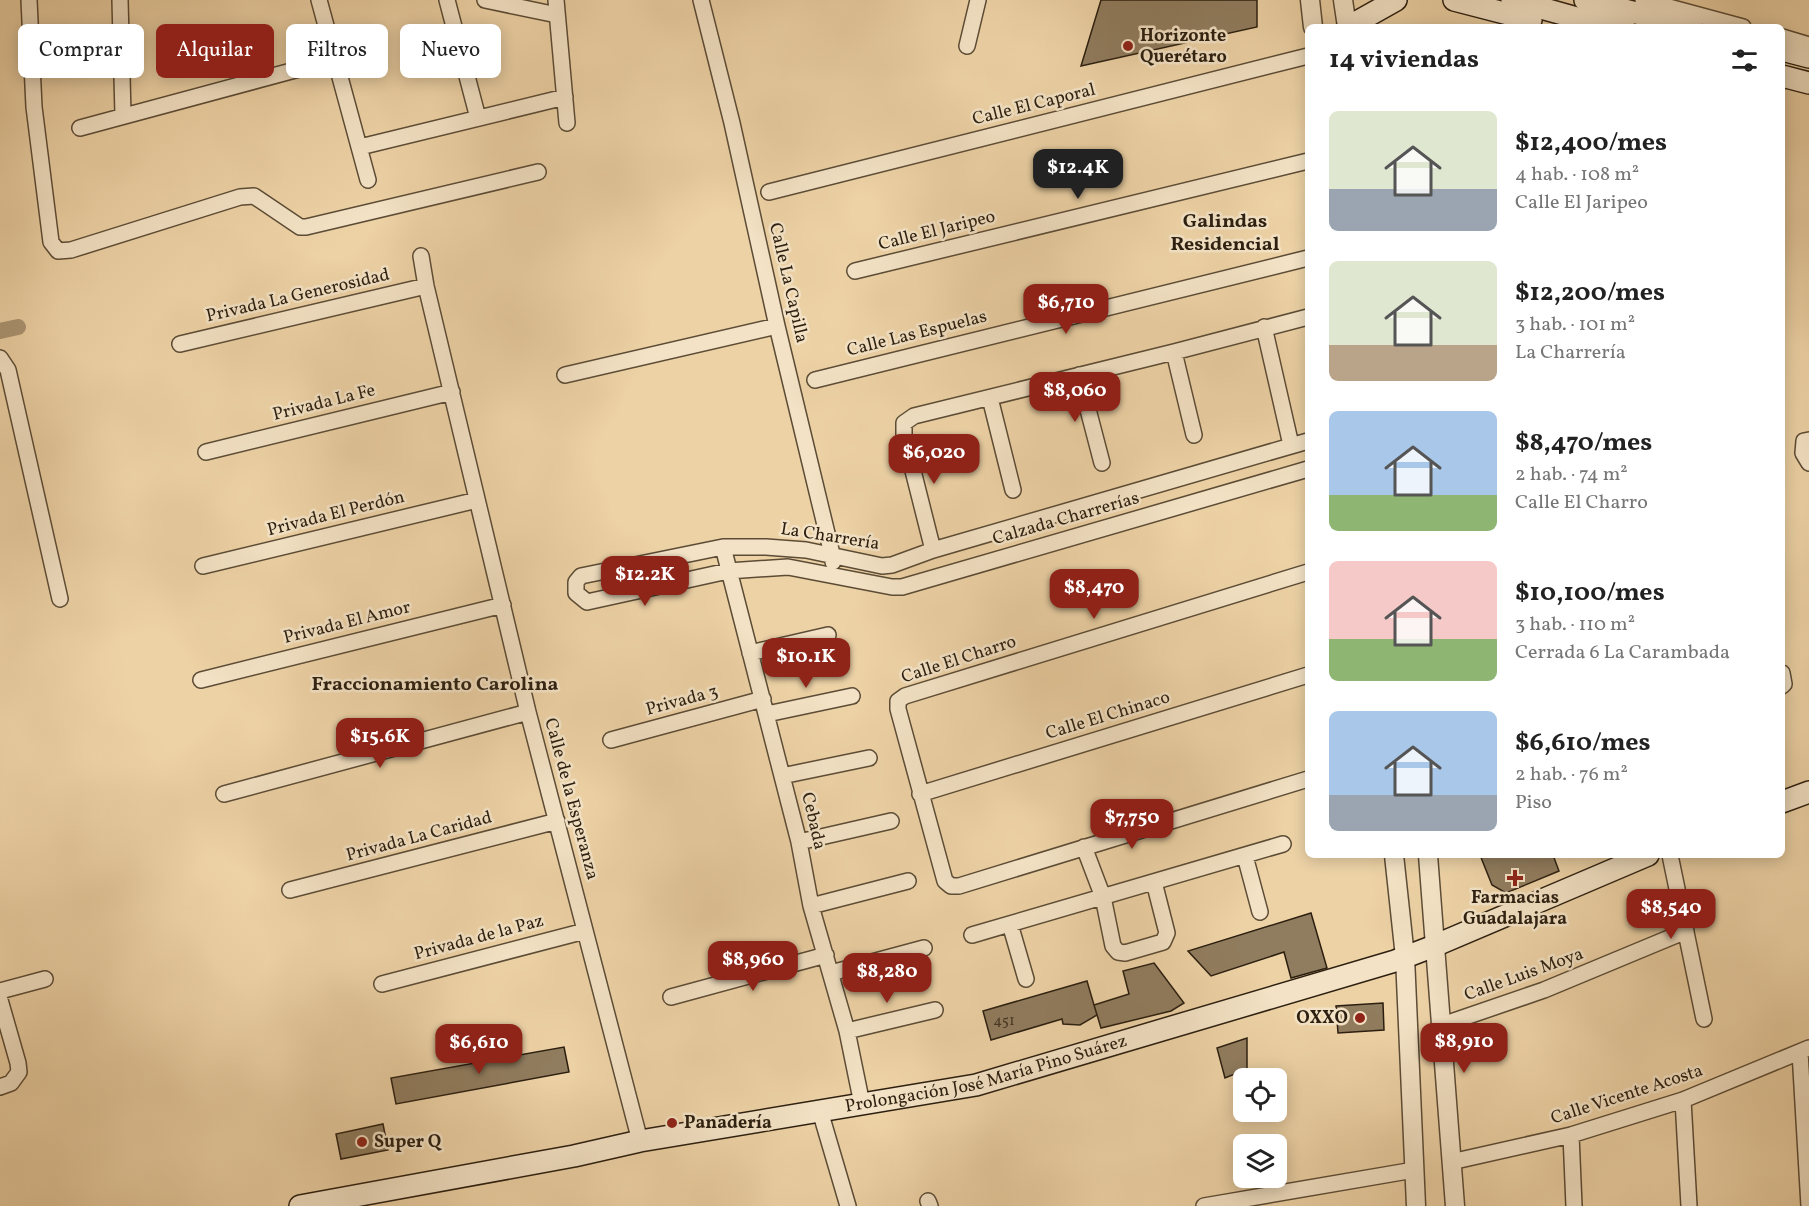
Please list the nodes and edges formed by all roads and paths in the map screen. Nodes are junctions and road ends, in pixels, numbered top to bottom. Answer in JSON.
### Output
{"nodes":[{"id":1,"x":29,"y":0,"type":"edge"},
{"id":2,"x":120,"y":0,"type":"edge"},
{"id":3,"x":319,"y":0,"type":"edge"},
{"id":4,"x":447,"y":0,"type":"edge"},
{"id":5,"x":485,"y":0,"type":"edge"},
{"id":6,"x":701,"y":0,"type":"edge"},
{"id":7,"x":978,"y":0,"type":"edge"},
{"id":8,"x":1310,"y":0,"type":"edge"},
{"id":9,"x":1343,"y":0,"type":"edge"},
{"id":10,"x":1395,"y":0,"type":"edge"},
{"id":11,"x":1454,"y":0,"type":"edge"},
{"id":12,"x":1512,"y":0,"type":"edge"},
{"id":13,"x":1643,"y":0,"type":"edge"},
{"id":14,"x":557,"y":8,"type":"edge"},
{"id":15,"x":1573,"y":15,"type":"edge"},
{"id":16,"x":326,"y":24,"type":"edge"},
{"id":17,"x":1313,"y":24,"type":"edge"},
{"id":18,"x":1347,"y":24,"type":"edge"},
{"id":19,"x":1352,"y":24,"type":"edge"},
{"id":20,"x":1601,"y":24,"type":"edge"},
{"id":21,"x":1611,"y":24,"type":"edge"},
{"id":22,"x":1662,"y":24,"type":"edge"},
{"id":23,"x":1732,"y":24,"type":"edge"},
{"id":24,"x":1785,"y":39,"type":"edge"},
{"id":25,"x":1809,"y":45,"type":"edge"},
{"id":26,"x":967,"y":46,"type":"dead end"},
{"id":27,"x":1785,"y":51,"type":"edge"},
{"id":28,"x":1305,"y":57,"type":"edge"},
{"id":29,"x":1809,"y":57,"type":"edge"},
{"id":30,"x":1785,"y":63,"type":"edge"},
{"id":31,"x":1809,"y":69,"type":"edge"},
{"id":32,"x":286,"y":72,"type":"edge"},
{"id":33,"x":1785,"y":77,"type":"edge"},
{"id":34,"x":341,"y":78,"type":"edge"},
{"id":35,"x":1809,"y":83,"type":"edge"},
{"id":36,"x":1785,"y":88,"type":"edge"},
{"id":37,"x":1809,"y":94,"type":"edge"},
{"id":38,"x":565,"y":97,"type":"junction"},
{"id":39,"x":123,"y":115,"type":"junction"},
{"id":40,"x":478,"y":118,"type":"junction"},
{"id":41,"x":567,"y":123,"type":"dead end"},
{"id":42,"x":80,"y":128,"type":"dead end"},
{"id":43,"x":360,"y":147,"type":"junction"},
{"id":44,"x":1305,"y":161,"type":"edge"},
{"id":45,"x":538,"y":172,"type":"dead end"},
{"id":46,"x":368,"y":180,"type":"dead end"},
{"id":47,"x":769,"y":192,"type":"dead end"},
{"id":48,"x":421,"y":256,"type":"dead end"},
{"id":49,"x":1305,"y":259,"type":"edge"},
{"id":50,"x":855,"y":271,"type":"dead end"},
{"id":51,"x":426,"y":286,"type":"junction"},
{"id":52,"x":1305,"y":318,"type":"edge"},
{"id":53,"x":777,"y":326,"type":"junction"},
{"id":54,"x":1264,"y":327,"type":"junction"},
{"id":55,"x":180,"y":344,"type":"dead end"},
{"id":56,"x":1174,"y":352,"type":"junction"},
{"id":57,"x":0,"y":358,"type":"edge"},
{"id":58,"x":565,"y":375,"type":"dead end"},
{"id":59,"x":1079,"y":375,"type":"junction"},
{"id":60,"x":815,"y":380,"type":"dead end"},
{"id":61,"x":452,"y":392,"type":"junction"},
{"id":62,"x":990,"y":398,"type":"junction"},
{"id":63,"x":1194,"y":435,"type":"dead end"},
{"id":64,"x":1809,"y":440,"type":"edge"},
{"id":65,"x":1305,"y":442,"type":"edge"},
{"id":66,"x":1291,"y":446,"type":"junction"},
{"id":67,"x":206,"y":452,"type":"dead end"},
{"id":68,"x":1102,"y":463,"type":"dead end"},
{"id":69,"x":1809,"y":464,"type":"edge"},
{"id":70,"x":1305,"y":470,"type":"edge"},
{"id":71,"x":1013,"y":490,"type":"dead end"},
{"id":72,"x":477,"y":500,"type":"junction"},
{"id":73,"x":723,"y":547,"type":"junction"},
{"id":74,"x":933,"y":550,"type":"junction"},
{"id":75,"x":832,"y":554,"type":"junction"},
{"id":76,"x":203,"y":566,"type":"dead end"},
{"id":77,"x":728,"y":571,"type":"junction"},
{"id":78,"x":1305,"y":573,"type":"edge"},
{"id":79,"x":833,"y":574,"type":"junction"},
{"id":80,"x":60,"y":599,"type":"dead end"},
{"id":81,"x":503,"y":605,"type":"junction"},
{"id":82,"x":828,"y":635,"type":"dead end"},
{"id":83,"x":750,"y":653,"type":"junction"},
{"id":84,"x":1305,"y":676,"type":"edge"},
{"id":85,"x":201,"y":680,"type":"dead end"},
{"id":86,"x":852,"y":696,"type":"dead end"},
{"id":87,"x":763,"y":699,"type":"junction"},
{"id":88,"x":528,"y":712,"type":"junction"},
{"id":89,"x":767,"y":714,"type":"junction"},
{"id":90,"x":611,"y":740,"type":"dead end"},
{"id":91,"x":869,"y":758,"type":"dead end"},
{"id":92,"x":782,"y":776,"type":"junction"},
{"id":93,"x":1305,"y":780,"type":"edge"},
{"id":94,"x":1809,"y":792,"type":"edge"},
{"id":95,"x":224,"y":794,"type":"dead end"},
{"id":96,"x":920,"y":794,"type":"junction"},
{"id":97,"x":1785,"y":801,"type":"edge"},
{"id":98,"x":557,"y":821,"type":"junction"},
{"id":99,"x":891,"y":821,"type":"dead end"},
{"id":100,"x":799,"y":842,"type":"junction"},
{"id":101,"x":1283,"y":844,"type":"dead end"},
{"id":102,"x":1084,"y":847,"type":"junction"},
{"id":103,"x":1245,"y":856,"type":"junction"},
{"id":104,"x":1394,"y":858,"type":"edge"},
{"id":105,"x":1428,"y":858,"type":"edge"},
{"id":106,"x":1640,"y":858,"type":"edge"},
{"id":107,"x":1671,"y":858,"type":"edge"},
{"id":108,"x":908,"y":880,"type":"dead end"},
{"id":109,"x":1154,"y":882,"type":"junction"},
{"id":110,"x":290,"y":890,"type":"dead end"},
{"id":111,"x":1103,"y":897,"type":"junction"},
{"id":112,"x":811,"y":906,"type":"junction"},
{"id":113,"x":1260,"y":912,"type":"dead end"},
{"id":114,"x":1010,"y":924,"type":"junction"},
{"id":115,"x":585,"y":931,"type":"junction"},
{"id":116,"x":1686,"y":932,"type":"junction"},
{"id":117,"x":972,"y":935,"type":"dead end"},
{"id":118,"x":1434,"y":946,"type":"junction"},
{"id":119,"x":924,"y":948,"type":"dead end"},
{"id":120,"x":826,"y":955,"type":"junction"},
{"id":121,"x":1405,"y":957,"type":"junction"},
{"id":122,"x":831,"y":972,"type":"junction"},
{"id":123,"x":45,"y":979,"type":"dead end"},
{"id":124,"x":1026,"y":979,"type":"dead end"},
{"id":125,"x":382,"y":984,"type":"dead end"},
{"id":126,"x":0,"y":991,"type":"edge"},
{"id":127,"x":671,"y":996,"type":"dead end"},
{"id":128,"x":0,"y":1000,"type":"edge"},
{"id":129,"x":935,"y":1010,"type":"dead end"},
{"id":130,"x":1704,"y":1019,"type":"dead end"},
{"id":131,"x":1442,"y":1025,"type":"junction"},
{"id":132,"x":848,"y":1031,"type":"junction"},
{"id":133,"x":1804,"y":1050,"type":"edge"},
{"id":134,"x":0,"y":1086,"type":"edge"},
{"id":135,"x":1683,"y":1100,"type":"junction"},
{"id":136,"x":862,"y":1104,"type":"junction"},
{"id":137,"x":820,"y":1112,"type":"junction"},
{"id":138,"x":1570,"y":1135,"type":"junction"},
{"id":139,"x":640,"y":1141,"type":"junction"},
{"id":140,"x":1451,"y":1162,"type":"junction"},
{"id":141,"x":1414,"y":1170,"type":"junction"},
{"id":142,"x":365,"y":1201,"type":"edge"},
{"id":143,"x":300,"y":1206,"type":"edge"},
{"id":144,"x":848,"y":1206,"type":"edge"},
{"id":145,"x":1204,"y":1206,"type":"edge"},
{"id":146,"x":1416,"y":1206,"type":"edge"},
{"id":147,"x":1455,"y":1206,"type":"edge"},
{"id":148,"x":1574,"y":1206,"type":"edge"},
{"id":149,"x":1689,"y":1206,"type":"edge"},
{"id":150,"x":1809,"y":1206,"type":"edge"}],
"edges":[{"from":1,"to":45,"type":"street"},
{"from":2,"to":39,"type":"street"},
{"from":3,"to":16,"type":"street"},
{"from":4,"to":40,"type":"street"},
{"from":5,"to":14,"type":"street"},
{"from":6,"to":53,"type":"street","name":"Calle La Capilla"},
{"from":7,"to":26,"type":"street"},
{"from":8,"to":17,"type":"street"},
{"from":9,"to":18,"type":"street"},
{"from":10,"to":19,"type":"main road"},
{"from":11,"to":15,"type":"main road"},
{"from":12,"to":15,"type":"main road"},
{"from":13,"to":23,"type":"street"},
{"from":14,"to":38,"type":"street"},
{"from":15,"to":20,"type":"main road"},
{"from":15,"to":21,"type":"main road"},
{"from":15,"to":22,"type":"main road"},
{"from":24,"to":25,"type":"street"},
{"from":27,"to":29,"type":"main road"},
{"from":28,"to":47,"type":"street","name":"Calle El Caporal"},
{"from":30,"to":31,"type":"main road"},
{"from":32,"to":39,"type":"street"},
{"from":33,"to":35,"type":"main road"},
{"from":34,"to":43,"type":"street"},
{"from":36,"to":37,"type":"main road"},
{"from":38,"to":40,"type":"street"},
{"from":38,"to":41,"type":"street"},
{"from":39,"to":42,"type":"street"},
{"from":40,"to":43,"type":"street"},
{"from":43,"to":46,"type":"street"},
{"from":44,"to":50,"type":"street","name":"Calle El Jaripeo"},
{"from":48,"to":51,"type":"street","name":"Calle de la Esperanza"},
{"from":49,"to":60,"type":"street","name":"Calle Las Espuelas"},
{"from":51,"to":55,"type":"street","name":"Privada La Generosidad"},
{"from":51,"to":61,"type":"street","name":"Calle de la Esperanza"},
{"from":52,"to":54,"type":"street"},
{"from":53,"to":58,"type":"street"},
{"from":53,"to":75,"type":"street","name":"Calle La Capilla"},
{"from":54,"to":56,"type":"street"},
{"from":54,"to":66,"type":"street"},
{"from":56,"to":59,"type":"street"},
{"from":56,"to":63,"type":"street"},
{"from":57,"to":80,"type":"street"},
{"from":59,"to":62,"type":"street"},
{"from":59,"to":68,"type":"street"},
{"from":61,"to":67,"type":"street","name":"Privada La Fe"},
{"from":61,"to":72,"type":"street","name":"Calle de la Esperanza"},
{"from":62,"to":71,"type":"street"},
{"from":62,"to":74,"type":"street"},
{"from":64,"to":69,"type":"street"},
{"from":65,"to":66,"type":"street","name":"La Charrería"},
{"from":66,"to":74,"type":"street","name":"La Charrería"},
{"from":70,"to":79,"type":"street","name":"Calzada Charrerías"},
{"from":72,"to":76,"type":"street","name":"Privada El Perdón"},
{"from":72,"to":81,"type":"street","name":"Calle de la Esperanza"},
{"from":73,"to":75,"type":"street","name":"La Charrería"},
{"from":73,"to":77,"type":"street","name":"Cebada"},
{"from":73,"to":77,"type":"street","name":"La Charrería"},
{"from":74,"to":75,"type":"street","name":"La Charrería"},
{"from":75,"to":79,"type":"street","name":"Calle La Capilla"},
{"from":77,"to":79,"type":"street","name":"Calzada Charrerías"},
{"from":77,"to":83,"type":"street","name":"Cebada"},
{"from":78,"to":96,"type":"street","name":"Calle El Charro"},
{"from":81,"to":85,"type":"street","name":"Privada El Amor"},
{"from":81,"to":88,"type":"street","name":"Calle de la Esperanza"},
{"from":82,"to":83,"type":"street"},
{"from":83,"to":87,"type":"street","name":"Cebada"},
{"from":84,"to":96,"type":"street","name":"Calle El Chinaco"},
{"from":86,"to":89,"type":"street"},
{"from":87,"to":89,"type":"street","name":"Cebada"},
{"from":87,"to":90,"type":"street","name":"Privada 3"},
{"from":88,"to":95,"type":"street"},
{"from":88,"to":98,"type":"street","name":"Calle de la Esperanza"},
{"from":89,"to":92,"type":"street","name":"Cebada"},
{"from":91,"to":92,"type":"street"},
{"from":92,"to":100,"type":"street","name":"Cebada"},
{"from":93,"to":102,"type":"street"},
{"from":94,"to":97,"type":"main road"},
{"from":96,"to":102,"type":"street"},
{"from":98,"to":110,"type":"street","name":"Privada La Caridad"},
{"from":98,"to":115,"type":"street","name":"Calle de la Esperanza"},
{"from":99,"to":100,"type":"street"},
{"from":100,"to":112,"type":"street","name":"Cebada"},
{"from":101,"to":103,"type":"street"},
{"from":102,"to":111,"type":"street"},
{"from":103,"to":109,"type":"street"},
{"from":103,"to":113,"type":"street"},
{"from":104,"to":121,"type":"street"},
{"from":105,"to":118,"type":"street"},
{"from":106,"to":118,"type":"main road","name":"Prolongación José María Pino Suárez"},
{"from":107,"to":116,"type":"street"},
{"from":108,"to":112,"type":"street"},
{"from":109,"to":111,"type":"street"},
{"from":109,"to":111,"type":"street"},
{"from":111,"to":114,"type":"street"},
{"from":112,"to":120,"type":"street","name":"Cebada"},
{"from":114,"to":117,"type":"street"},
{"from":114,"to":124,"type":"street"},
{"from":115,"to":125,"type":"street","name":"Privada de la Paz"},
{"from":115,"to":139,"type":"street","name":"Calle de la Esperanza"},
{"from":116,"to":130,"type":"street"},
{"from":116,"to":131,"type":"street","name":"Calle Luis Moya"},
{"from":118,"to":121,"type":"main road","name":"Prolongación José María Pino Suárez"},
{"from":118,"to":131,"type":"street"},
{"from":119,"to":122,"type":"street"},
{"from":120,"to":122,"type":"street","name":"Cebada"},
{"from":120,"to":127,"type":"street"},
{"from":121,"to":136,"type":"main road","name":"Prolongación José María Pino Suárez"},
{"from":121,"to":141,"type":"street"},
{"from":122,"to":132,"type":"street","name":"Cebada"},
{"from":123,"to":126,"type":"street"},
{"from":128,"to":134,"type":"street"},
{"from":129,"to":132,"type":"street"},
{"from":131,"to":140,"type":"street"},
{"from":132,"to":136,"type":"street","name":"Cebada"},
{"from":133,"to":135,"type":"street","name":"Calle Vicente Acosta"},
{"from":133,"to":150,"type":"street"},
{"from":135,"to":138,"type":"street","name":"Calle Vicente Acosta"},
{"from":135,"to":149,"type":"street"},
{"from":136,"to":137,"type":"main road","name":"Prolongación José María Pino Suárez"},
{"from":137,"to":139,"type":"main road","name":"Prolongación José María Pino Suárez"},
{"from":137,"to":144,"type":"street"},
{"from":138,"to":140,"type":"street","name":"Calle Vicente Acosta"},
{"from":138,"to":148,"type":"street"},
{"from":139,"to":142,"type":"main road","name":"Prolongación José María Pino Suárez"},
{"from":140,"to":147,"type":"street"},
{"from":141,"to":145,"type":"street"},
{"from":141,"to":146,"type":"street"},
{"from":142,"to":143,"type":"main road","name":"Prolongación José María Pino Suárez"}]}
